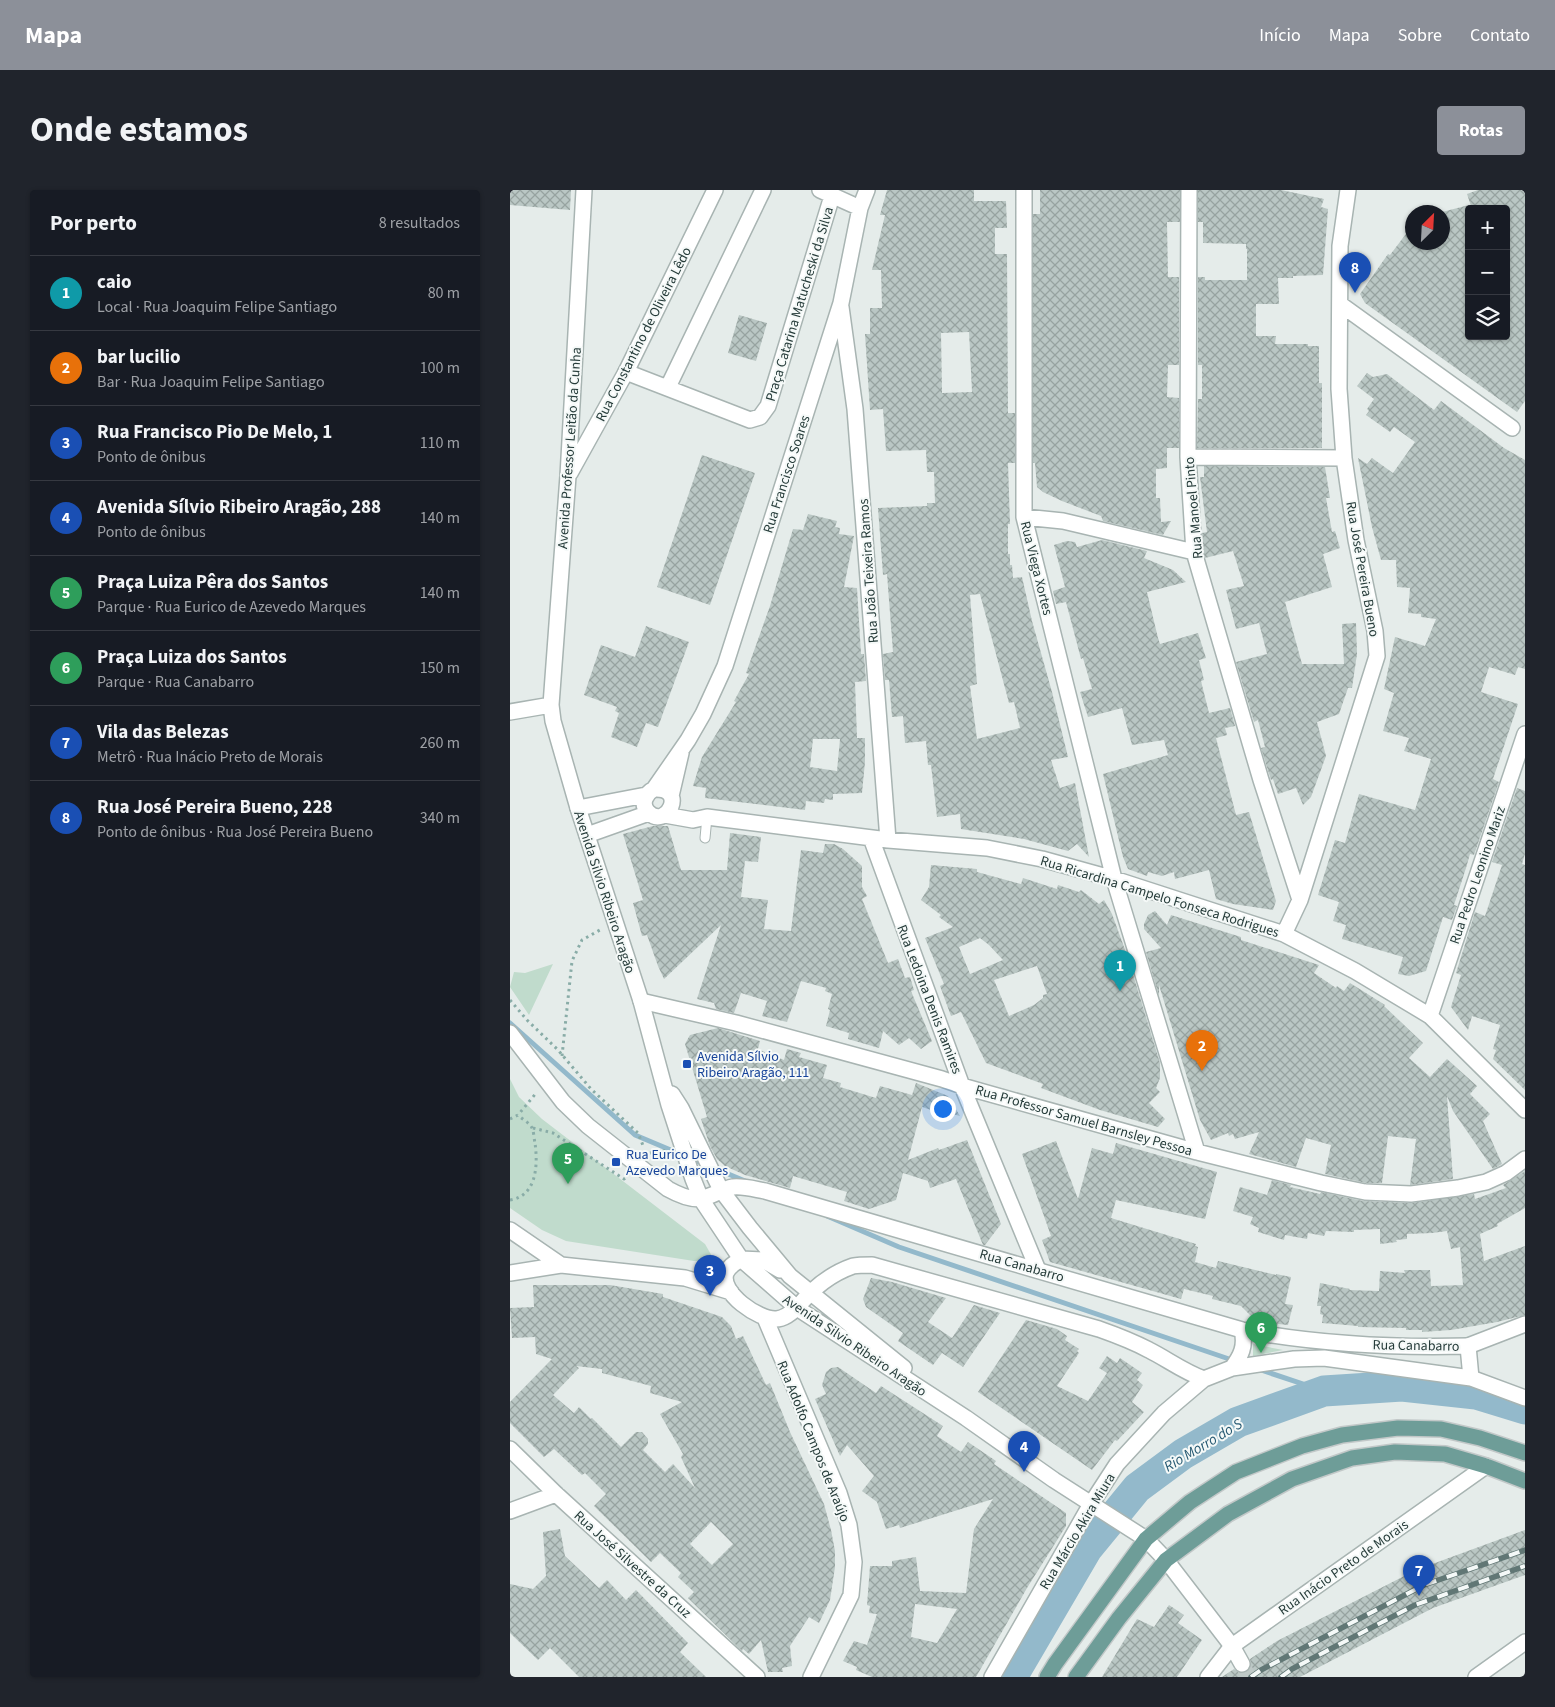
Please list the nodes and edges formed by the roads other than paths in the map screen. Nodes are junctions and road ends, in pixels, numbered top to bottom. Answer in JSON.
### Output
{"nodes":[{"id":1,"x":584,"y":190,"type":"edge"},
{"id":2,"x":715,"y":190,"type":"edge"},
{"id":3,"x":763,"y":190,"type":"edge"},
{"id":4,"x":867,"y":190,"type":"edge"},
{"id":5,"x":1024,"y":190,"type":"edge"},
{"id":6,"x":1188,"y":190,"type":"edge"},
{"id":7,"x":1348,"y":190,"type":"edge"},
{"id":8,"x":826,"y":193,"type":"edge"},
{"id":9,"x":860,"y":208,"type":"junction"},
{"id":10,"x":841,"y":303,"type":"junction"},
{"id":11,"x":1340,"y":304,"type":"junction"},
{"id":12,"x":626,"y":372,"type":"junction"},
{"id":13,"x":668,"y":387,"type":"junction"},
{"id":14,"x":1512,"y":428,"type":"dead end"},
{"id":15,"x":1188,"y":457,"type":"junction"},
{"id":16,"x":1344,"y":458,"type":"junction"},
{"id":17,"x":568,"y":476,"type":"junction"},
{"id":18,"x":1024,"y":517,"type":"junction"},
{"id":19,"x":1194,"y":552,"type":"junction"},
{"id":20,"x":551,"y":705,"type":"junction"},
{"id":21,"x":510,"y":712,"type":"edge"},
{"id":22,"x":1525,"y":734,"type":"edge"},
{"id":23,"x":682,"y":749,"type":"junction"},
{"id":24,"x":650,"y":792,"type":"junction"},
{"id":25,"x":672,"y":799,"type":"junction"},
{"id":26,"x":578,"y":808,"type":"junction"},
{"id":27,"x":649,"y":813,"type":"junction"},
{"id":28,"x":664,"y":815,"type":"junction"},
{"id":29,"x":707,"y":818,"type":"junction"},
{"id":30,"x":587,"y":835,"type":"junction"},
{"id":31,"x":705,"y":838,"type":"dead end"},
{"id":32,"x":871,"y":838,"type":"junction"},
{"id":33,"x":888,"y":840,"type":"junction"},
{"id":34,"x":1114,"y":879,"type":"junction"},
{"id":35,"x":1300,"y":900,"type":"junction"},
{"id":36,"x":1284,"y":934,"type":"junction"},
{"id":37,"x":641,"y":1001,"type":"junction"},
{"id":38,"x":1430,"y":1016,"type":"junction"},
{"id":39,"x":510,"y":1033,"type":"edge"},
{"id":40,"x":662,"y":1078,"type":"junction"},
{"id":41,"x":962,"y":1086,"type":"junction"},
{"id":42,"x":1525,"y":1110,"type":"edge"},
{"id":43,"x":1197,"y":1152,"type":"junction"},
{"id":44,"x":1525,"y":1159,"type":"edge"},
{"id":45,"x":720,"y":1190,"type":"junction"},
{"id":46,"x":701,"y":1199,"type":"junction"},
{"id":47,"x":510,"y":1230,"type":"edge"},
{"id":48,"x":741,"y":1259,"type":"junction"},
{"id":49,"x":561,"y":1265,"type":"junction"},
{"id":50,"x":1038,"y":1270,"type":"junction"},
{"id":51,"x":510,"y":1273,"type":"edge"},
{"id":52,"x":726,"y":1273,"type":"junction"},
{"id":53,"x":790,"y":1276,"type":"junction"},
{"id":54,"x":685,"y":1278,"type":"junction"},
{"id":55,"x":731,"y":1292,"type":"junction"},
{"id":56,"x":810,"y":1292,"type":"junction"},
{"id":57,"x":797,"y":1308,"type":"junction"},
{"id":58,"x":765,"y":1318,"type":"junction"},
{"id":59,"x":1525,"y":1324,"type":"edge"},
{"id":60,"x":1242,"y":1330,"type":"junction"},
{"id":61,"x":1468,"y":1346,"type":"junction"},
{"id":62,"x":1232,"y":1368,"type":"junction"},
{"id":63,"x":1471,"y":1378,"type":"junction"},
{"id":64,"x":1204,"y":1379,"type":"junction"},
{"id":65,"x":1525,"y":1398,"type":"edge"},
{"id":66,"x":966,"y":1418,"type":"junction"},
{"id":67,"x":510,"y":1450,"type":"edge"},
{"id":68,"x":1525,"y":1453,"type":"edge"},
{"id":69,"x":1486,"y":1466,"type":"junction"},
{"id":70,"x":1525,"y":1481,"type":"edge"},
{"id":71,"x":556,"y":1494,"type":"junction"},
{"id":72,"x":1091,"y":1504,"type":"junction"},
{"id":73,"x":510,"y":1511,"type":"edge"},
{"id":74,"x":1146,"y":1539,"type":"junction"},
{"id":75,"x":1166,"y":1560,"type":"junction"},
{"id":76,"x":1525,"y":1642,"type":"edge"},
{"id":77,"x":1232,"y":1646,"type":"junction"},
{"id":78,"x":1242,"y":1664,"type":"tunnel mouth"},
{"id":79,"x":757,"y":1677,"type":"edge"},
{"id":80,"x":811,"y":1677,"type":"edge"},
{"id":81,"x":992,"y":1677,"type":"edge"},
{"id":82,"x":1047,"y":1677,"type":"edge"},
{"id":83,"x":1076,"y":1677,"type":"edge"},
{"id":84,"x":1208,"y":1677,"type":"edge"},
{"id":85,"x":1476,"y":1677,"type":"edge"}],
"edges":[{"from":1,"to":17,"type":"street","name":"Avenida Professor Leitão da Cunha"},
{"from":2,"to":12,"type":"street","name":"Rua Constantino de Oliveira Lêdo"},
{"from":3,"to":13,"type":"street"},
{"from":4,"to":9,"type":"street","name":"Rua Francisco Soares"},
{"from":5,"to":18,"type":"street","name":"Rua Viega Xortes"},
{"from":6,"to":15,"type":"street","name":"Rua Manoel Pinto"},
{"from":7,"to":11,"type":"street","name":"Rua José Pereira Bueno"},
{"from":8,"to":9,"type":"street"},
{"from":8,"to":13,"type":"street","name":"Praça Catarina Matucheski da Silva"},
{"from":9,"to":10,"type":"street","name":"Rua Francisco Soares"},
{"from":10,"to":23,"type":"street","name":"Rua Francisco Soares"},
{"from":10,"to":33,"type":"street","name":"Rua João Teixeira Ramos"},
{"from":11,"to":14,"type":"street"},
{"from":11,"to":16,"type":"street","name":"Rua José Pereira Bueno"},
{"from":12,"to":13,"type":"street","name":"Praça Catarina Matucheski da Silva"},
{"from":12,"to":17,"type":"street","name":"Rua Constantino de Oliveira Lêdo"},
{"from":15,"to":16,"type":"street"},
{"from":15,"to":19,"type":"street","name":"Rua Manoel Pinto"},
{"from":16,"to":35,"type":"street","name":"Rua José Pereira Bueno"},
{"from":17,"to":20,"type":"street","name":"Avenida Professor Leitão da Cunha"},
{"from":18,"to":19,"type":"street"},
{"from":18,"to":34,"type":"street","name":"Rua Viega Xortes"},
{"from":19,"to":35,"type":"street","name":"Rua Manoel Pinto"},
{"from":20,"to":21,"type":"street"},
{"from":20,"to":26,"type":"street","name":"Avenida Silvio Ribeiro Aragão"},
{"from":22,"to":38,"type":"street","name":"Rua Pedro Leonino Mariz"},
{"from":23,"to":24,"type":"street","name":"Rua Francisco Soares"},
{"from":23,"to":25,"type":"street","name":"Rua Francisco Soares"},
{"from":24,"to":25,"type":"street"},
{"from":24,"to":26,"type":"street"},
{"from":24,"to":27,"type":"street"},
{"from":25,"to":28,"type":"street"},
{"from":25,"to":29,"type":"street","name":"Rua Ricardina Campelo Fonseca Rodrigues"},
{"from":26,"to":30,"type":"street","name":"Avenida Silvio Ribeiro Aragão"},
{"from":27,"to":28,"type":"street"},
{"from":27,"to":30,"type":"street"},
{"from":28,"to":29,"type":"street","name":"Rua Ricardina Campelo Fonseca Rodrigues"},
{"from":29,"to":31,"type":"lane"},
{"from":29,"to":32,"type":"street","name":"Rua Ricardina Campelo Fonseca Rodrigues"},
{"from":30,"to":37,"type":"street","name":"Avenida Silvio Ribeiro Aragão"},
{"from":32,"to":33,"type":"street","name":"Rua Ricardina Campelo Fonseca Rodrigues"},
{"from":32,"to":41,"type":"street","name":"Rua Ledoina Denis Ramires"},
{"from":33,"to":34,"type":"street","name":"Rua Ricardina Campelo Fonseca Rodrigues"},
{"from":34,"to":36,"type":"street","name":"Rua Ricardina Campelo Fonseca Rodrigues"},
{"from":34,"to":43,"type":"street","name":"Rua Viega Xortes"},
{"from":35,"to":36,"type":"street","name":"Rua José Pereira Bueno"},
{"from":36,"to":38,"type":"street","name":"Rua Ricardina Campelo Fonseca Rodrigues"},
{"from":37,"to":40,"type":"street","name":"Avenida Silvio Ribeiro Aragão"},
{"from":37,"to":41,"type":"street","name":"Rua Professor Samuel Barnsley Pessoa"},
{"from":38,"to":42,"type":"street","name":"Rua Ricardina Campelo Fonseca Rodrigues"},
{"from":39,"to":46,"type":"street"},
{"from":40,"to":45,"type":"street","name":"Avenida Silvio Ribeiro Aragão"},
{"from":40,"to":46,"type":"street","name":"Avenida Silvio Ribeiro Aragão"},
{"from":41,"to":43,"type":"street","name":"Rua Professor Samuel Barnsley Pessoa"},
{"from":41,"to":50,"type":"street","name":"Rua Ledoina Denis Ramires"},
{"from":43,"to":44,"type":"street","name":"Rua Professor Samuel Barnsley Pessoa"},
{"from":45,"to":46,"type":"street"},
{"from":45,"to":50,"type":"street","name":"Rua Canabarro"},
{"from":45,"to":53,"type":"street","name":"Avenida Silvio Ribeiro Aragão"},
{"from":46,"to":48,"type":"street","name":"Avenida Silvio Ribeiro Aragão"},
{"from":47,"to":49,"type":"street"},
{"from":48,"to":52,"type":"street"},
{"from":48,"to":53,"type":"street"},
{"from":48,"to":57,"type":"street","name":"Avenida Silvio Ribeiro Aragão"},
{"from":49,"to":51,"type":"street"},
{"from":49,"to":54,"type":"street"},
{"from":50,"to":60,"type":"street","name":"Rua Canabarro"},
{"from":52,"to":54,"type":"street"},
{"from":52,"to":55,"type":"street"},
{"from":53,"to":56,"type":"street","name":"Avenida Silvio Ribeiro Aragão"},
{"from":54,"to":55,"type":"street"},
{"from":55,"to":58,"type":"street"},
{"from":56,"to":57,"type":"street"},
{"from":56,"to":64,"type":"street"},
{"from":56,"to":66,"type":"street","name":"Avenida Silvio Ribeiro Aragão"},
{"from":57,"to":58,"type":"street"},
{"from":57,"to":66,"type":"street","name":"Avenida Silvio Ribeiro Aragão"},
{"from":58,"to":80,"type":"street","name":"Rua Adolfo Campos de Araújo"},
{"from":59,"to":61,"type":"street"},
{"from":60,"to":61,"type":"street","name":"Rua Canabarro"},
{"from":60,"to":62,"type":"street"},
{"from":61,"to":63,"type":"street","name":"Rua Canabarro"},
{"from":62,"to":63,"type":"street","name":"Rua Canabarro"},
{"from":62,"to":64,"type":"street","name":"Rua Canabarro"},
{"from":63,"to":65,"type":"street"},
{"from":64,"to":72,"type":"street","name":"Rua Márcio Akira Miura"},
{"from":66,"to":72,"type":"street","name":"Avenida Silvio Ribeiro Aragão"},
{"from":67,"to":71,"type":"street","name":"Rua José Silvestre da Cruz"},
{"from":68,"to":74,"type":"main road"},
{"from":69,"to":70,"type":"main road"},
{"from":69,"to":75,"type":"main road"},
{"from":69,"to":77,"type":"street","name":"Rua Inácio Preto de Morais"},
{"from":71,"to":73,"type":"street"},
{"from":71,"to":79,"type":"street","name":"Rua José Silvestre da Cruz"},
{"from":72,"to":74,"type":"street","name":"Avenida Silvio Ribeiro Aragão"},
{"from":72,"to":81,"type":"street","name":"Rua Márcio Akira Miura"},
{"from":74,"to":75,"type":"street","name":"Avenida Silvio Ribeiro Aragão"},
{"from":74,"to":82,"type":"main road"},
{"from":75,"to":77,"type":"street","name":"Avenida Silvio Ribeiro Aragão"},
{"from":75,"to":83,"type":"main road"},
{"from":76,"to":85,"type":"street"},
{"from":77,"to":78,"type":"street","name":"Avenida Silvio Ribeiro Aragão"},
{"from":77,"to":84,"type":"street","name":"Rua Inácio Preto de Morais"}]}
